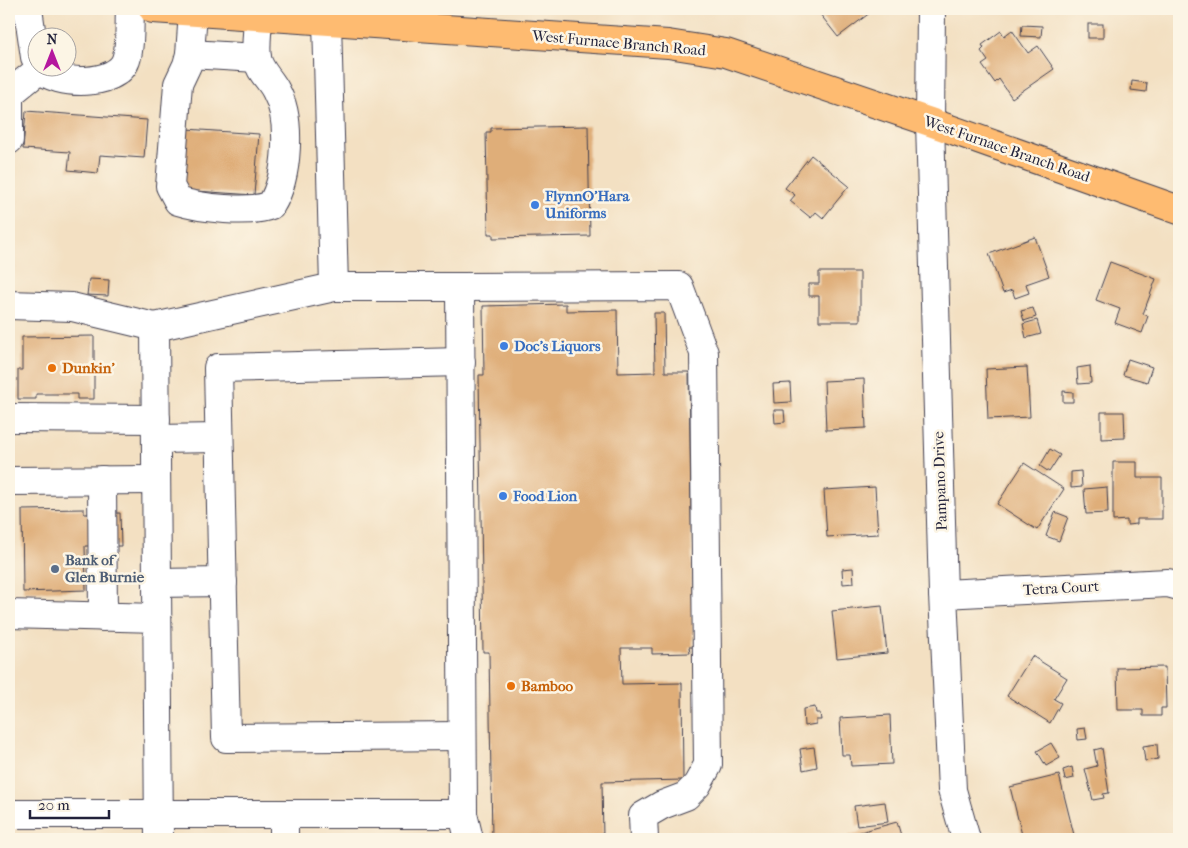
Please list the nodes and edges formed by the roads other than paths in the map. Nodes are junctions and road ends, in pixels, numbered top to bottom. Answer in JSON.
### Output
{"nodes":[{"id":1,"x":28,"y":9,"type":"edge"},
{"id":2,"x":130,"y":9,"type":"edge"},
{"id":3,"x":153,"y":9,"type":"edge"},
{"id":4,"x":932,"y":9,"type":"edge"},
{"id":5,"x":193,"y":12,"type":"junction"},
{"id":6,"x":258,"y":16,"type":"junction"},
{"id":7,"x":327,"y":21,"type":"junction"},
{"id":8,"x":30,"y":28,"type":"edge"},
{"id":9,"x":190,"y":54,"type":"junction"},
{"id":10,"x":257,"y":58,"type":"junction"},
{"id":11,"x":28,"y":77,"type":"edge"},
{"id":12,"x":56,"y":78,"type":"edge"},
{"id":13,"x":9,"y":94,"type":"edge"},
{"id":14,"x":930,"y":122,"type":"junction"},
{"id":15,"x":9,"y":140,"type":"edge"},
{"id":16,"x":1179,"y":210,"type":"edge"},
{"id":17,"x":334,"y":287,"type":"junction"},
{"id":18,"x":460,"y":287,"type":"junction"},
{"id":19,"x":9,"y":306,"type":"edge"},
{"id":20,"x":155,"y":327,"type":"junction"},
{"id":21,"x":461,"y":362,"type":"junction"},
{"id":22,"x":9,"y":418,"type":"edge"},
{"id":23,"x":156,"y":429,"type":"junction"},
{"id":24,"x":219,"y":438,"type":"junction"},
{"id":25,"x":9,"y":480,"type":"edge"},
{"id":26,"x":102,"y":480,"type":"junction"},
{"id":27,"x":156,"y":480,"type":"junction"},
{"id":28,"x":223,"y":582,"type":"junction"},
{"id":29,"x":157,"y":583,"type":"junction"},
{"id":30,"x":1179,"y":586,"type":"edge"},
{"id":31,"x":943,"y":594,"type":"junction"},
{"id":32,"x":9,"y":614,"type":"edge"},
{"id":33,"x":104,"y":617,"type":"junction"},
{"id":34,"x":157,"y":618,"type":"junction"},
{"id":35,"x":462,"y":736,"type":"junction"},
{"id":36,"x":9,"y":814,"type":"edge"},
{"id":37,"x":158,"y":826,"type":"edge"},
{"id":38,"x":284,"y":826,"type":"edge"},
{"id":39,"x":466,"y":827,"type":"edge"},
{"id":40,"x":644,"y":839,"type":"edge"},
{"id":41,"x":966,"y":839,"type":"edge"}],
"edges":[{"from":1,"to":8,"type":"street"},
{"from":2,"to":12,"type":"street"},
{"from":3,"to":5,"type":"main road","name":"West Furnace Branch Road"},
{"from":4,"to":14,"type":"street","name":"Pampano Drive"},
{"from":5,"to":6,"type":"main road","name":"West Furnace Branch Road"},
{"from":5,"to":9,"type":"street"},
{"from":6,"to":7,"type":"main road","name":"West Furnace Branch Road"},
{"from":6,"to":10,"type":"street"},
{"from":7,"to":14,"type":"main road","name":"West Furnace Branch Road"},
{"from":7,"to":17,"type":"street"},
{"from":9,"to":10,"type":"street"},
{"from":9,"to":10,"type":"street"},
{"from":11,"to":13,"type":"street"},
{"from":13,"to":15,"type":"street"},
{"from":14,"to":16,"type":"main road","name":"West Furnace Branch Road"},
{"from":14,"to":31,"type":"street","name":"Pampano Drive"},
{"from":17,"to":18,"type":"street"},
{"from":17,"to":20,"type":"street"},
{"from":18,"to":21,"type":"street"},
{"from":18,"to":40,"type":"street"},
{"from":19,"to":20,"type":"street"},
{"from":20,"to":23,"type":"street"},
{"from":21,"to":24,"type":"street"},
{"from":21,"to":35,"type":"street"},
{"from":22,"to":23,"type":"street"},
{"from":23,"to":24,"type":"street"},
{"from":23,"to":27,"type":"street"},
{"from":24,"to":28,"type":"street"},
{"from":25,"to":26,"type":"street"},
{"from":26,"to":27,"type":"street"},
{"from":26,"to":33,"type":"street"},
{"from":27,"to":29,"type":"street"},
{"from":28,"to":29,"type":"street"},
{"from":28,"to":35,"type":"street"},
{"from":29,"to":34,"type":"street"},
{"from":30,"to":31,"type":"street","name":"Tetra Court"},
{"from":31,"to":41,"type":"street","name":"Pampano Drive"},
{"from":32,"to":33,"type":"street"},
{"from":33,"to":34,"type":"street"},
{"from":34,"to":37,"type":"street"},
{"from":35,"to":39,"type":"street"},
{"from":36,"to":37,"type":"street"},
{"from":37,"to":38,"type":"street"},
{"from":38,"to":39,"type":"street"}]}
